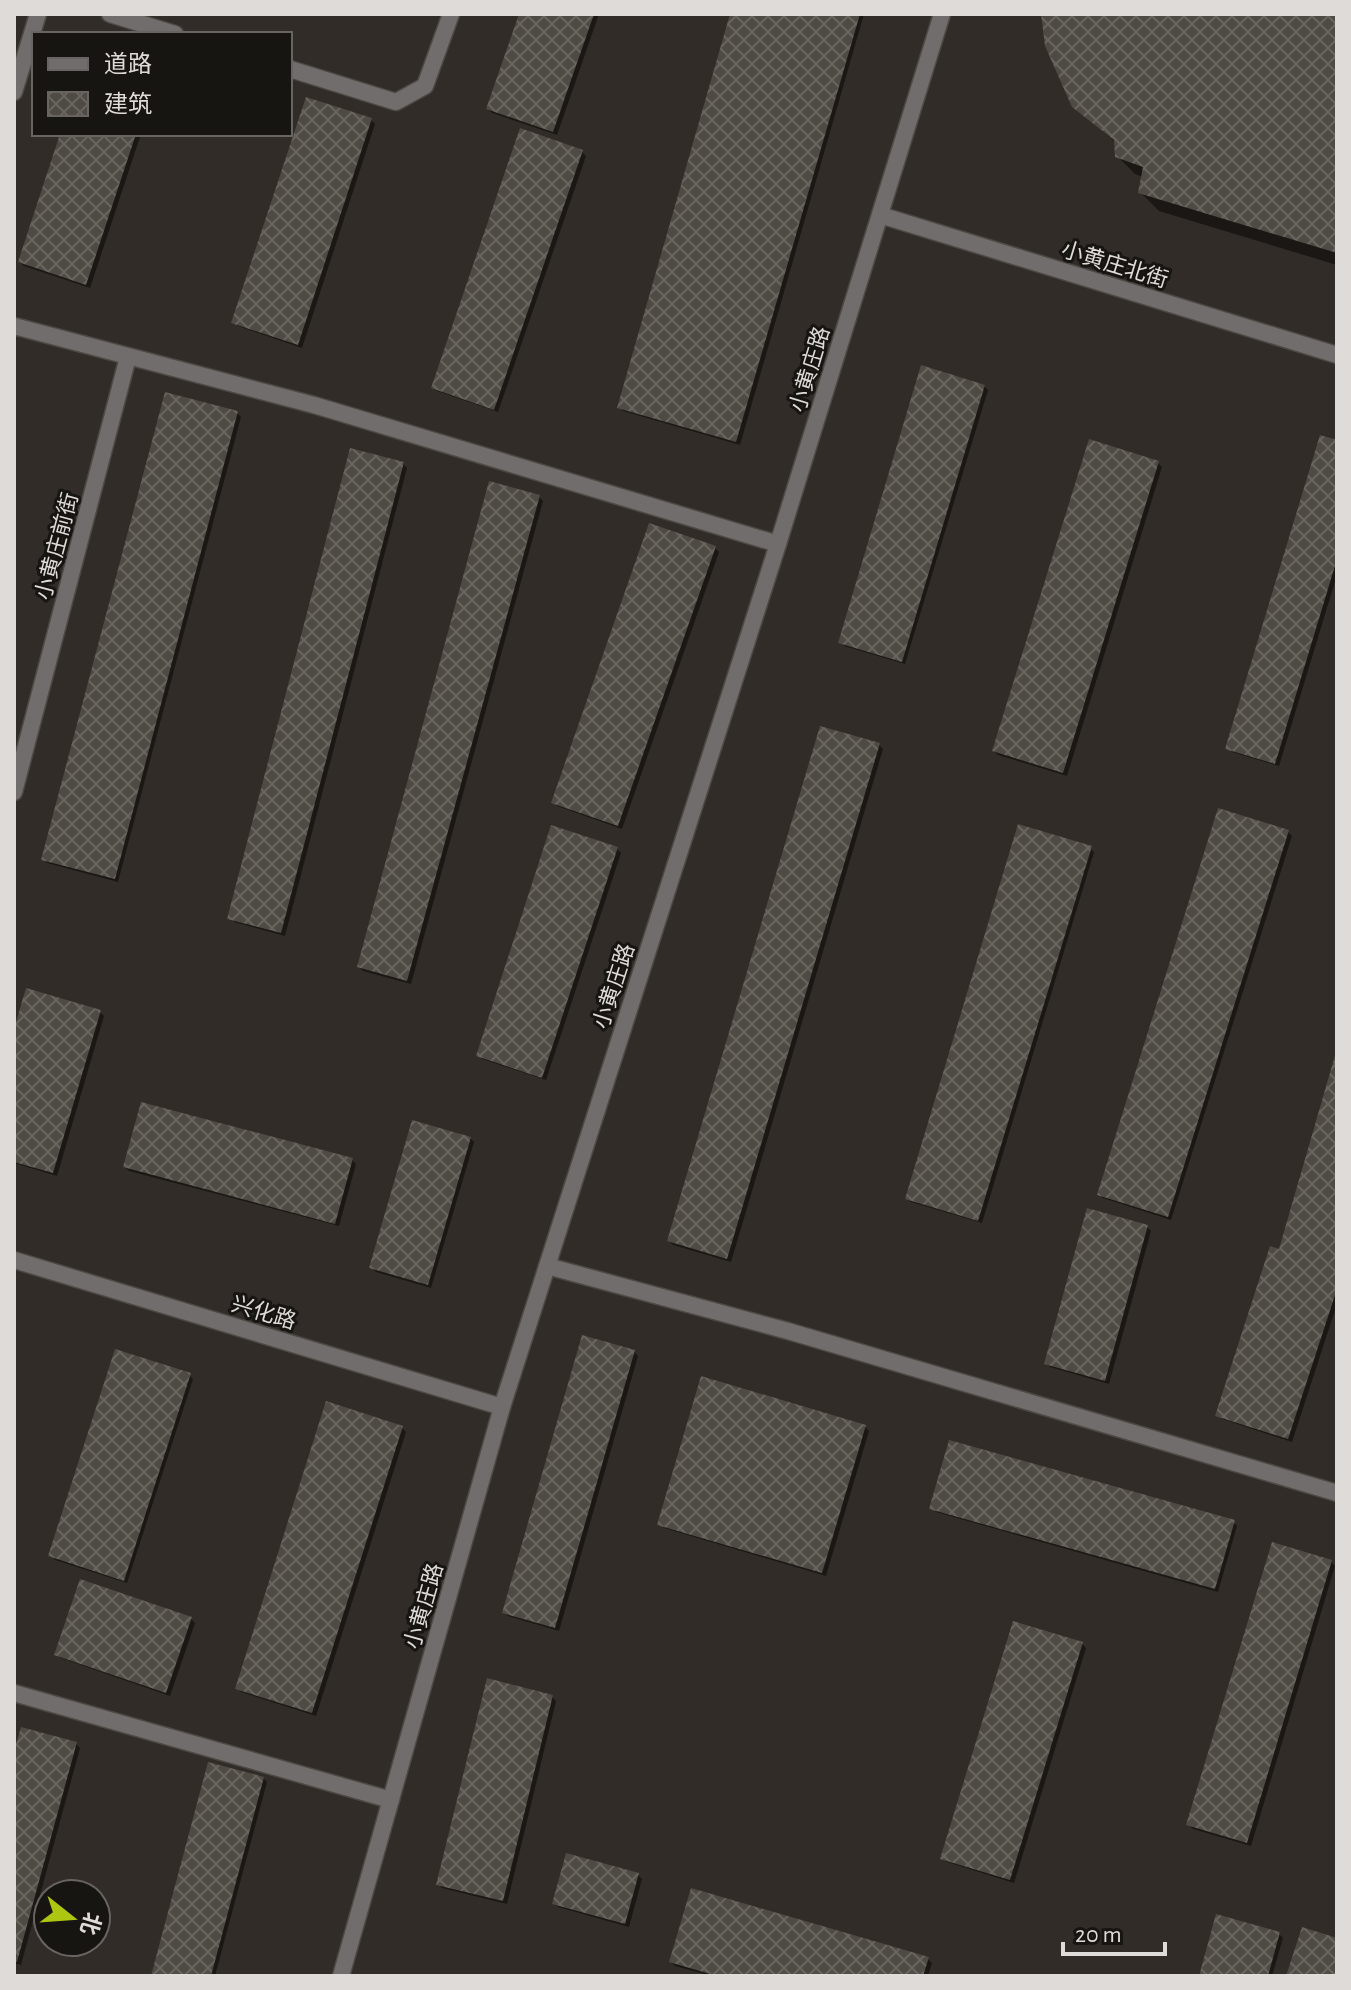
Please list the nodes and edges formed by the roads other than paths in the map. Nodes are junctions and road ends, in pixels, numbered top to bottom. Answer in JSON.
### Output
{"nodes":[{"id":1,"x":110,"y":14,"type":"edge"},
{"id":2,"x":451,"y":14,"type":"edge"},
{"id":3,"x":942,"y":14,"type":"edge"},
{"id":4,"x":168,"y":32,"type":"edge"},
{"id":5,"x":32,"y":34,"type":"edge"},
{"id":6,"x":292,"y":70,"type":"edge"},
{"id":7,"x":14,"y":92,"type":"edge"},
{"id":8,"x":880,"y":215,"type":"junction"},
{"id":9,"x":14,"y":326,"type":"edge"},
{"id":10,"x":1337,"y":355,"type":"edge"},
{"id":11,"x":128,"y":357,"type":"junction"},
{"id":12,"x":778,"y":544,"type":"junction"},
{"id":13,"x":14,"y":792,"type":"edge"},
{"id":14,"x":14,"y":1260,"type":"edge"},
{"id":15,"x":547,"y":1266,"type":"junction"},
{"id":16,"x":502,"y":1407,"type":"junction"},
{"id":17,"x":1337,"y":1493,"type":"edge"},
{"id":18,"x":14,"y":1693,"type":"edge"},
{"id":19,"x":391,"y":1800,"type":"junction"},
{"id":20,"x":341,"y":1976,"type":"edge"}],
"edges":[{"from":1,"to":4,"type":"street"},
{"from":2,"to":6,"type":"street"},
{"from":3,"to":8,"type":"street","name":"小黄庄路"},
{"from":5,"to":7,"type":"street"},
{"from":8,"to":10,"type":"street","name":"小黄庄北街"},
{"from":8,"to":12,"type":"street","name":"小黄庄路"},
{"from":9,"to":11,"type":"street"},
{"from":11,"to":12,"type":"street"},
{"from":11,"to":13,"type":"street","name":"小黄庄前街"},
{"from":12,"to":15,"type":"street","name":"小黄庄路"},
{"from":14,"to":16,"type":"street","name":"兴化路"},
{"from":15,"to":16,"type":"street","name":"小黄庄路"},
{"from":15,"to":17,"type":"street"},
{"from":16,"to":19,"type":"street","name":"小黄庄路"},
{"from":18,"to":19,"type":"street"},
{"from":19,"to":20,"type":"street","name":"小黄庄路"}]}
